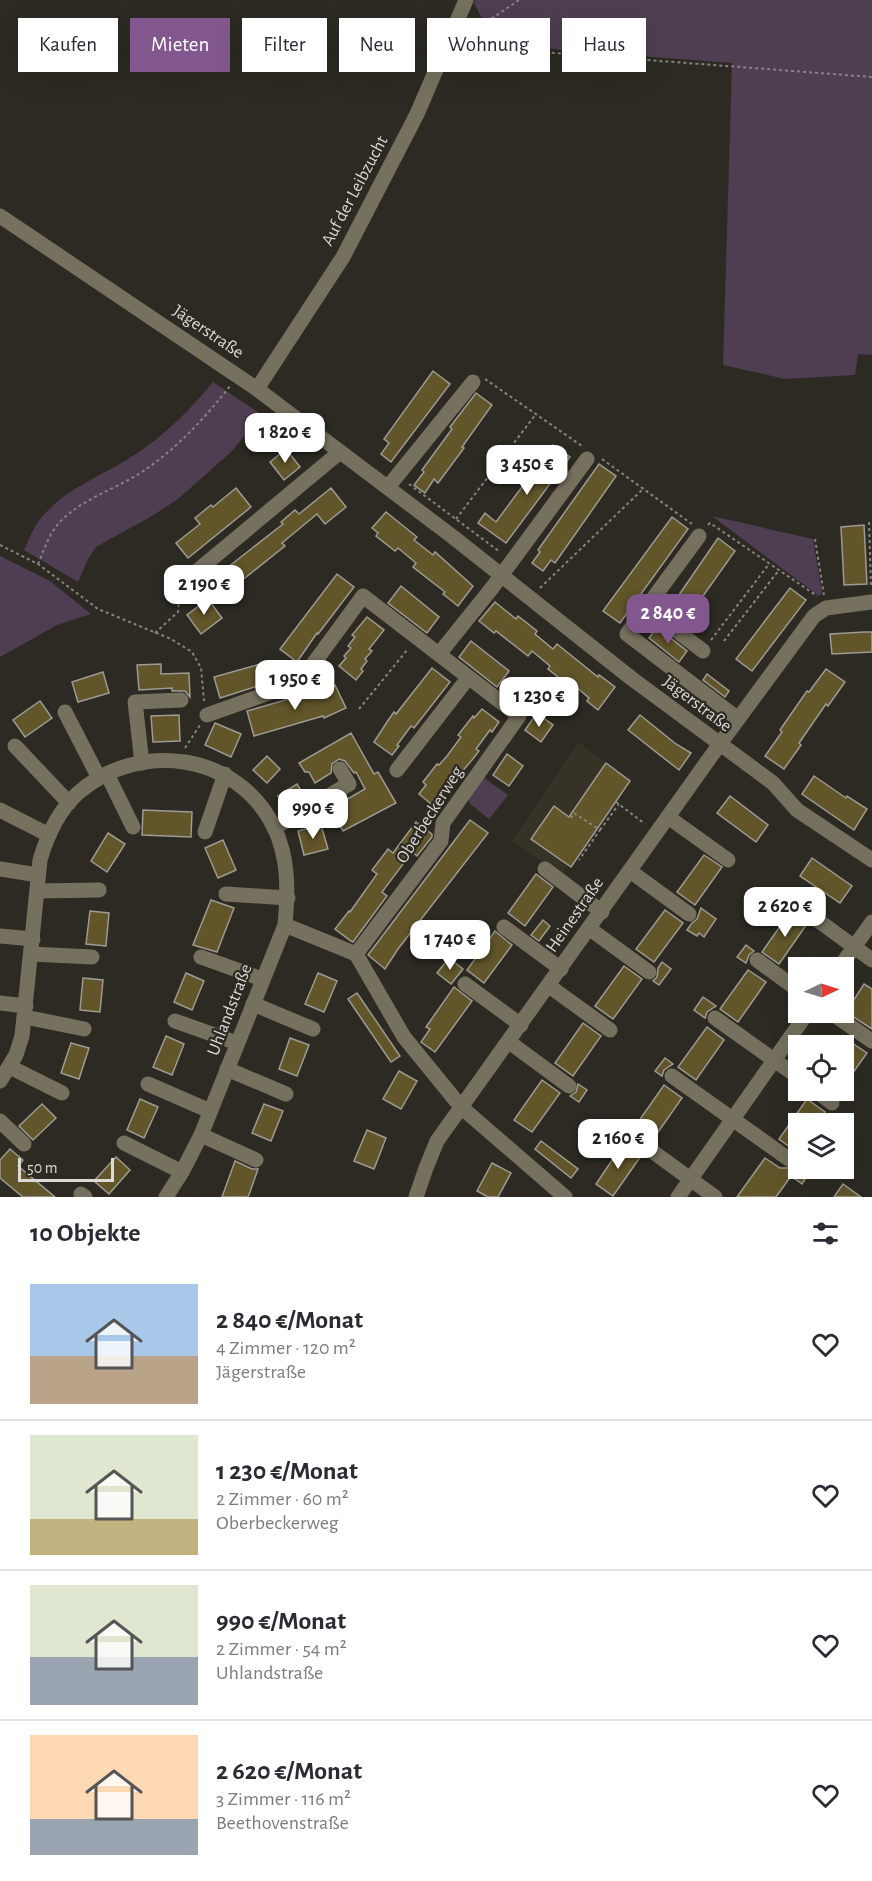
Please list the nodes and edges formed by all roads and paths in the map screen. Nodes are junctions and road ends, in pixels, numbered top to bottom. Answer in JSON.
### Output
{"nodes":[{"id":1,"x":466,"y":0,"type":"edge"},
{"id":2,"x":519,"y":0,"type":"edge"},
{"id":3,"x":459,"y":18,"type":"edge"},
{"id":4,"x":492,"y":18,"type":"edge"},
{"id":5,"x":550,"y":48,"type":"edge"},
{"id":6,"x":435,"y":72,"type":"edge"},
{"id":7,"x":872,"y":77,"type":"edge"},
{"id":8,"x":0,"y":216,"type":"edge"},
{"id":9,"x":238,"y":376,"type":"junction"},
{"id":10,"x":473,"y":382,"type":"joint"},
{"id":11,"x":257,"y":389,"type":"junction"},
{"id":12,"x":536,"y":414,"type":"junction"},
{"id":13,"x":340,"y":453,"type":"junction"},
{"id":14,"x":590,"y":456,"type":"junction"},
{"id":15,"x":392,"y":481,"type":"junction"},
{"id":16,"x":644,"y":488,"type":"junction"},
{"id":17,"x":455,"y":520,"type":"junction"},
{"id":18,"x":869,"y":522,"type":"dead end"},
{"id":19,"x":701,"y":534,"type":"junction"},
{"id":20,"x":815,"y":539,"type":"dead end"},
{"id":21,"x":0,"y":545,"type":"edge"},
{"id":22,"x":512,"y":561,"type":"junction"},
{"id":23,"x":38,"y":564,"type":"junction"},
{"id":24,"x":770,"y":564,"type":"junction"},
{"id":25,"x":779,"y":570,"type":"junction"},
{"id":26,"x":501,"y":575,"type":"junction"},
{"id":27,"x":179,"y":586,"type":"joint"},
{"id":28,"x":872,"y":588,"type":"edge"},
{"id":29,"x":530,"y":598,"type":"junction"},
{"id":30,"x":872,"y":602,"type":"edge"},
{"id":31,"x":826,"y":605,"type":"junction"},
{"id":32,"x":646,"y":607,"type":"junction"},
{"id":33,"x":155,"y":633,"type":"junction"},
{"id":34,"x":417,"y":637,"type":"junction"},
{"id":35,"x":724,"y":641,"type":"dead end"},
{"id":36,"x":703,"y":651,"type":"joint"},
{"id":37,"x":439,"y":654,"type":"junction"},
{"id":38,"x":468,"y":678,"type":"junction"},
{"id":39,"x":181,"y":700,"type":"dead end"},
{"id":40,"x":360,"y":709,"type":"dead end"},
{"id":41,"x":65,"y":712,"type":"dead end"},
{"id":42,"x":207,"y":715,"type":"junction"},
{"id":43,"x":738,"y":719,"type":"junction"},
{"id":44,"x":719,"y":745,"type":"junction"},
{"id":45,"x":15,"y":746,"type":"dead end"},
{"id":46,"x":178,"y":761,"type":"junction"},
{"id":47,"x":142,"y":763,"type":"junction"},
{"id":48,"x":340,"y":769,"type":"dead end"},
{"id":49,"x":397,"y":770,"type":"dead end"},
{"id":50,"x":103,"y":776,"type":"junction"},
{"id":51,"x":230,"y":778,"type":"junction"},
{"id":52,"x":69,"y":803,"type":"junction"},
{"id":53,"x":0,"y":810,"type":"edge"},
{"id":54,"x":668,"y":817,"type":"junction"},
{"id":55,"x":571,"y":818,"type":"dead end"},
{"id":56,"x":133,"y":827,"type":"dead end"},
{"id":57,"x":274,"y":828,"type":"junction"},
{"id":58,"x":600,"y":830,"type":"junction"},
{"id":59,"x":205,"y":832,"type":"dead end"},
{"id":60,"x":657,"y":833,"type":"junction"},
{"id":61,"x":49,"y":835,"type":"junction"},
{"id":62,"x":579,"y":860,"type":"dead end"},
{"id":63,"x":728,"y":860,"type":"dead end"},
{"id":64,"x":872,"y":860,"type":"edge"},
{"id":65,"x":0,"y":869,"type":"edge"},
{"id":66,"x":545,"y":869,"type":"dead end"},
{"id":67,"x":630,"y":871,"type":"junction"},
{"id":68,"x":38,"y":875,"type":"junction"},
{"id":69,"x":99,"y":890,"type":"dead end"},
{"id":70,"x":37,"y":891,"type":"junction"},
{"id":71,"x":226,"y":894,"type":"dead end"},
{"id":72,"x":288,"y":898,"type":"junction"},
{"id":73,"x":796,"y":905,"type":"dead end"},
{"id":74,"x":602,"y":912,"type":"junction"},
{"id":75,"x":689,"y":914,"type":"dead end"},
{"id":76,"x":872,"y":922,"type":"edge"},
{"id":77,"x":285,"y":925,"type":"junction"},
{"id":78,"x":504,"y":927,"type":"dead end"},
{"id":79,"x":590,"y":929,"type":"junction"},
{"id":80,"x":0,"y":936,"type":"edge"},
{"id":81,"x":32,"y":946,"type":"junction"},
{"id":82,"x":854,"y":947,"type":"junction"},
{"id":83,"x":356,"y":954,"type":"junction"},
{"id":84,"x":92,"y":957,"type":"dead end"},
{"id":85,"x":201,"y":957,"type":"dead end"},
{"id":86,"x":847,"y":957,"type":"edge"},
{"id":87,"x":757,"y":960,"type":"dead end"},
{"id":88,"x":872,"y":960,"type":"edge"},
{"id":89,"x":561,"y":969,"type":"junction"},
{"id":90,"x":649,"y":972,"type":"dead end"},
{"id":91,"x":262,"y":979,"type":"junction"},
{"id":92,"x":788,"y":983,"type":"edge"},
{"id":93,"x":465,"y":984,"type":"dead end"},
{"id":94,"x":549,"y":986,"type":"junction"},
{"id":95,"x":0,"y":1003,"type":"edge"},
{"id":96,"x":253,"y":1004,"type":"junction"},
{"id":97,"x":26,"y":1011,"type":"junction"},
{"id":98,"x":715,"y":1018,"type":"dead end"},
{"id":99,"x":175,"y":1021,"type":"dead end"},
{"id":100,"x":800,"y":1023,"type":"edge"},
{"id":101,"x":846,"y":1023,"type":"edge"},
{"id":102,"x":521,"y":1025,"type":"junction"},
{"id":103,"x":84,"y":1029,"type":"dead end"},
{"id":104,"x":313,"y":1029,"type":"dead end"},
{"id":105,"x":610,"y":1030,"type":"dead end"},
{"id":106,"x":872,"y":1041,"type":"edge"},
{"id":107,"x":508,"y":1042,"type":"junction"},
{"id":108,"x":237,"y":1043,"type":"junction"},
{"id":109,"x":774,"y":1059,"type":"junction"},
{"id":110,"x":10,"y":1067,"type":"junction"},
{"id":111,"x":227,"y":1069,"type":"junction"},
{"id":112,"x":788,"y":1070,"type":"edge"},
{"id":113,"x":672,"y":1076,"type":"dead end"},
{"id":114,"x":0,"y":1081,"type":"edge"},
{"id":115,"x":148,"y":1084,"type":"dead end"},
{"id":116,"x":569,"y":1086,"type":"dead end"},
{"id":117,"x":62,"y":1093,"type":"dead end"},
{"id":118,"x":286,"y":1094,"type":"dead end"},
{"id":119,"x":829,"y":1101,"type":"edge"},
{"id":120,"x":832,"y":1103,"type":"dead end"},
{"id":121,"x":461,"y":1107,"type":"junction"},
{"id":122,"x":210,"y":1111,"type":"junction"},
{"id":123,"x":733,"y":1119,"type":"junction"},
{"id":124,"x":0,"y":1121,"type":"edge"},
{"id":125,"x":630,"y":1135,"type":"dead end"},
{"id":126,"x":201,"y":1136,"type":"junction"},
{"id":127,"x":124,"y":1143,"type":"dead end"},
{"id":128,"x":24,"y":1144,"type":"dead end"},
{"id":129,"x":788,"y":1159,"type":"edge"},
{"id":130,"x":256,"y":1160,"type":"dead end"},
{"id":131,"x":182,"y":1172,"type":"junction"},
{"id":132,"x":691,"y":1179,"type":"junction"},
{"id":133,"x":172,"y":1195,"type":"edge"},
{"id":134,"x":416,"y":1197,"type":"edge"},
{"id":135,"x":565,"y":1197,"type":"edge"},
{"id":136,"x":678,"y":1197,"type":"edge"},
{"id":137,"x":715,"y":1197,"type":"edge"}],
"edges":[{"from":1,"to":3,"type":"street","name":"Auf der Leibzucht"},
{"from":2,"to":4,"type":"path"},
{"from":5,"to":7,"type":"path"},
{"from":6,"to":11,"type":"street","name":"Auf der Leibzucht"},
{"from":8,"to":9,"type":"street","name":"Jägerstraße"},
{"from":9,"to":11,"type":"street","name":"Jägerstraße"},
{"from":9,"to":23,"type":"path"},
{"from":10,"to":12,"type":"path"},
{"from":10,"to":15,"type":"street"},
{"from":11,"to":13,"type":"street","name":"Jägerstraße"},
{"from":12,"to":14,"type":"path"},
{"from":12,"to":17,"type":"path"},
{"from":13,"to":15,"type":"street","name":"Jägerstraße"},
{"from":13,"to":27,"type":"street"},
{"from":14,"to":16,"type":"path"},
{"from":14,"to":22,"type":"street"},
{"from":15,"to":17,"type":"path"},
{"from":15,"to":26,"type":"street","name":"Jägerstraße"},
{"from":16,"to":19,"type":"path"},
{"from":16,"to":29,"type":"path"},
{"from":17,"to":22,"type":"path"},
{"from":18,"to":28,"type":"path"},
{"from":19,"to":24,"type":"path"},
{"from":19,"to":32,"type":"street","name":"Jägerstraße"},
{"from":20,"to":31,"type":"path"},
{"from":21,"to":23,"type":"path"},
{"from":22,"to":26,"type":"street"},
{"from":23,"to":33,"type":"path"},
{"from":24,"to":25,"type":"path"},
{"from":24,"to":36,"type":"path"},
{"from":25,"to":31,"type":"path"},
{"from":25,"to":35,"type":"path"},
{"from":26,"to":29,"type":"street","name":"Jägerstraße"},
{"from":26,"to":37,"type":"street"},
{"from":27,"to":33,"type":"path"},
{"from":29,"to":44,"type":"street","name":"Jägerstraße"},
{"from":30,"to":31,"type":"street"},
{"from":31,"to":43,"type":"street","name":"Heinestraße"},
{"from":32,"to":36,"type":"street"},
{"from":32,"to":43,"type":"street","name":"Jägerstraße"},
{"from":33,"to":42,"type":"path"},
{"from":34,"to":37,"type":"street","name":"Oberbeckerweg"},
{"from":34,"to":40,"type":"path"},
{"from":34,"to":42,"type":"street","name":"Oberbeckerweg"},
{"from":37,"to":38,"type":"street","name":"Oberbeckerweg"},
{"from":38,"to":49,"type":"street"},
{"from":38,"to":83,"type":"street","name":"Oberbeckerweg"},
{"from":39,"to":47,"type":"street"},
{"from":41,"to":50,"type":"street"},
{"from":42,"to":46,"type":"path"},
{"from":43,"to":44,"type":"street","name":"Heinestraße"},
{"from":44,"to":54,"type":"street","name":"Heinestraße"},
{"from":44,"to":64,"type":"street","name":"Jägerstraße"},
{"from":45,"to":52,"type":"street"},
{"from":46,"to":47,"type":"street"},
{"from":46,"to":51,"type":"street"},
{"from":47,"to":50,"type":"street"},
{"from":48,"to":57,"type":"street"},
{"from":50,"to":52,"type":"street"},
{"from":50,"to":56,"type":"street"},
{"from":51,"to":57,"type":"street","name":"Uhlandstraße"},
{"from":51,"to":59,"type":"street"},
{"from":52,"to":61,"type":"street"},
{"from":53,"to":61,"type":"street"},
{"from":54,"to":60,"type":"street","name":"Heinestraße"},
{"from":54,"to":63,"type":"street"},
{"from":55,"to":58,"type":"path"},
{"from":57,"to":72,"type":"street","name":"Uhlandstraße"},
{"from":58,"to":60,"type":"path"},
{"from":58,"to":62,"type":"path"},
{"from":60,"to":67,"type":"street","name":"Heinestraße"},
{"from":61,"to":68,"type":"street"},
{"from":65,"to":68,"type":"street"},
{"from":66,"to":74,"type":"street"},
{"from":67,"to":74,"type":"street","name":"Heinestraße"},
{"from":67,"to":75,"type":"street"},
{"from":68,"to":70,"type":"street"},
{"from":69,"to":70,"type":"street"},
{"from":70,"to":81,"type":"street"},
{"from":71,"to":72,"type":"street"},
{"from":72,"to":77,"type":"street","name":"Uhlandstraße"},
{"from":73,"to":82,"type":"street"},
{"from":74,"to":79,"type":"street","name":"Heinestraße"},
{"from":76,"to":82,"type":"street"},
{"from":77,"to":83,"type":"street"},
{"from":77,"to":91,"type":"street","name":"Uhlandstraße"},
{"from":78,"to":89,"type":"street"},
{"from":79,"to":89,"type":"street","name":"Heinestraße"},
{"from":79,"to":90,"type":"street"},
{"from":80,"to":81,"type":"street"},
{"from":81,"to":84,"type":"street"},
{"from":81,"to":97,"type":"street"},
{"from":82,"to":86,"type":"street"},
{"from":82,"to":88,"type":"street"},
{"from":83,"to":121,"type":"street"},
{"from":85,"to":91,"type":"street"},
{"from":87,"to":92,"type":"street"},
{"from":89,"to":94,"type":"street","name":"Heinestraße"},
{"from":91,"to":96,"type":"street","name":"Uhlandstraße"},
{"from":93,"to":102,"type":"street"},
{"from":94,"to":102,"type":"street","name":"Heinestraße"},
{"from":94,"to":105,"type":"street"},
{"from":95,"to":97,"type":"street"},
{"from":96,"to":104,"type":"street"},
{"from":96,"to":108,"type":"street","name":"Uhlandstraße"},
{"from":97,"to":103,"type":"street"},
{"from":97,"to":110,"type":"street"},
{"from":98,"to":109,"type":"street"},
{"from":99,"to":108,"type":"street"},
{"from":100,"to":109,"type":"street"},
{"from":101,"to":106,"type":"street"},
{"from":102,"to":107,"type":"street","name":"Heinestraße"},
{"from":107,"to":116,"type":"street"},
{"from":107,"to":121,"type":"street","name":"Heinestraße"},
{"from":108,"to":111,"type":"street","name":"Uhlandstraße"},
{"from":109,"to":112,"type":"street"},
{"from":109,"to":123,"type":"street"},
{"from":110,"to":114,"type":"street"},
{"from":110,"to":117,"type":"street"},
{"from":111,"to":118,"type":"street"},
{"from":111,"to":122,"type":"street","name":"Uhlandstraße"},
{"from":113,"to":123,"type":"street"},
{"from":115,"to":122,"type":"street"},
{"from":119,"to":120,"type":"street"},
{"from":121,"to":134,"type":"street","name":"Heinestraße"},
{"from":121,"to":135,"type":"street"},
{"from":122,"to":126,"type":"street","name":"Uhlandstraße"},
{"from":123,"to":129,"type":"street"},
{"from":123,"to":132,"type":"street"},
{"from":124,"to":128,"type":"street"},
{"from":125,"to":132,"type":"street"},
{"from":126,"to":130,"type":"street"},
{"from":126,"to":131,"type":"street","name":"Uhlandstraße"},
{"from":127,"to":131,"type":"street"},
{"from":131,"to":133,"type":"street","name":"Uhlandstraße"},
{"from":132,"to":136,"type":"street"},
{"from":132,"to":137,"type":"street"}]}
